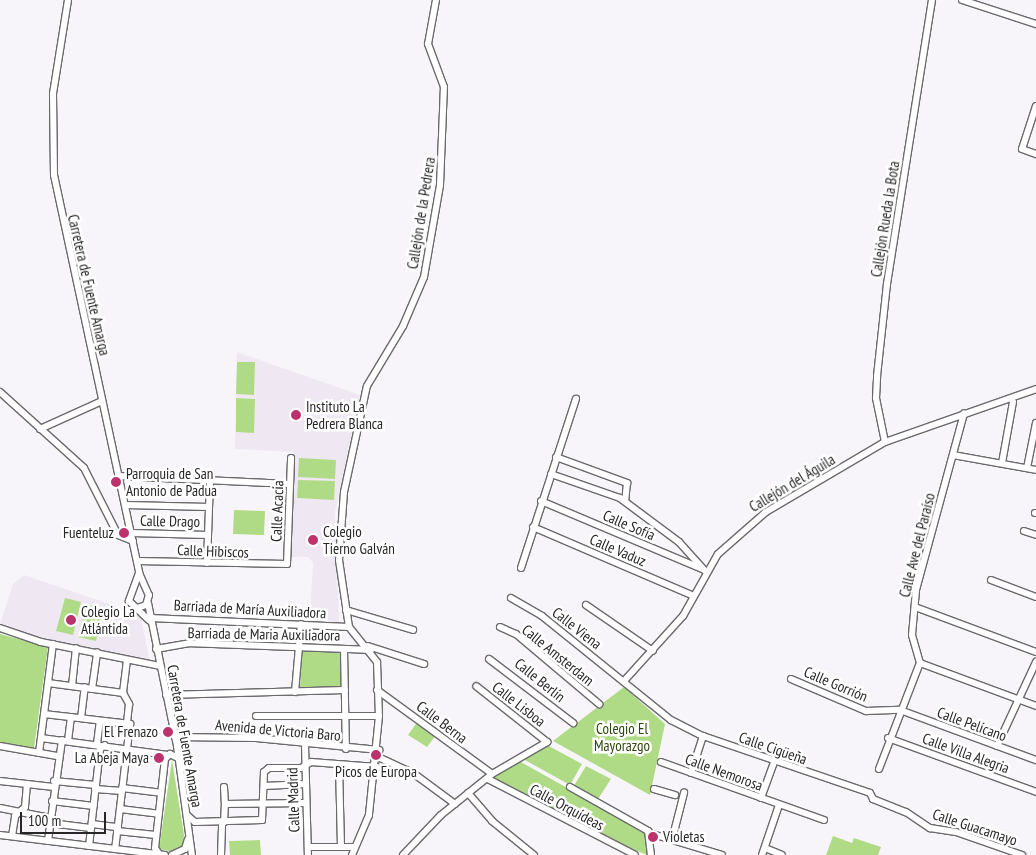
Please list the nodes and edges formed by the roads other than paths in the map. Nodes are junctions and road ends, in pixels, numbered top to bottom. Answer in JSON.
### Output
{"nodes":[{"id":1,"x":68,"y":0,"type":"edge"},
{"id":2,"x":436,"y":0,"type":"edge"},
{"id":3,"x":932,"y":0,"type":"edge"},
{"id":4,"x":962,"y":0,"type":"edge"},
{"id":5,"x":970,"y":1,"type":"edge"},
{"id":6,"x":1036,"y":24,"type":"edge"},
{"id":7,"x":1036,"y":106,"type":"edge"},
{"id":8,"x":1036,"y":154,"type":"edge"},
{"id":9,"x":1036,"y":389,"type":"edge"},
{"id":10,"x":0,"y":392,"type":"edge"},
{"id":11,"x":576,"y":399,"type":"dead end"},
{"id":12,"x":102,"y":401,"type":"junction"},
{"id":13,"x":1014,"y":402,"type":"dead end"},
{"id":14,"x":964,"y":413,"type":"junction"},
{"id":15,"x":1036,"y":423,"type":"edge"},
{"id":16,"x":40,"y":429,"type":"junction"},
{"id":17,"x":885,"y":442,"type":"junction"},
{"id":18,"x":953,"y":455,"type":"junction"},
{"id":19,"x":292,"y":458,"type":"dead end"},
{"id":20,"x":556,"y":458,"type":"junction"},
{"id":21,"x":1002,"y":463,"type":"junction"},
{"id":22,"x":1027,"y":468,"type":"junction"},
{"id":23,"x":1036,"y":470,"type":"edge"},
{"id":24,"x":551,"y":474,"type":"junction"},
{"id":25,"x":119,"y":476,"type":"junction"},
{"id":26,"x":210,"y":480,"type":"junction"},
{"id":27,"x":290,"y":484,"type":"junction"},
{"id":28,"x":541,"y":501,"type":"junction"},
{"id":29,"x":625,"y":501,"type":"junction"},
{"id":30,"x":126,"y":505,"type":"junction"},
{"id":31,"x":209,"y":507,"type":"junction"},
{"id":32,"x":532,"y":527,"type":"junction"},
{"id":33,"x":1024,"y":531,"type":"dead end"},
{"id":34,"x":131,"y":533,"type":"junction"},
{"id":35,"x":208,"y":535,"type":"junction"},
{"id":36,"x":1036,"y":535,"type":"edge"},
{"id":37,"x":133,"y":541,"type":"junction"},
{"id":38,"x":137,"y":561,"type":"junction"},
{"id":39,"x":207,"y":563,"type":"junction"},
{"id":40,"x":287,"y":564,"type":"joint"},
{"id":41,"x":521,"y":568,"type":"dead end"},
{"id":42,"x":706,"y":571,"type":"junction"},
{"id":43,"x":139,"y":573,"type":"junction"},
{"id":44,"x":990,"y":580,"type":"dead end"},
{"id":45,"x":132,"y":590,"type":"junction"},
{"id":46,"x":146,"y":590,"type":"junction"},
{"id":47,"x":694,"y":596,"type":"junction"},
{"id":48,"x":1036,"y":597,"type":"edge"},
{"id":49,"x":511,"y":598,"type":"dead end"},
{"id":50,"x":148,"y":603,"type":"junction"},
{"id":51,"x":586,"y":605,"type":"dead end"},
{"id":52,"x":915,"y":607,"type":"junction"},
{"id":53,"x":137,"y":608,"type":"junction"},
{"id":54,"x":346,"y":610,"type":"junction"},
{"id":55,"x":150,"y":620,"type":"junction"},
{"id":56,"x":301,"y":624,"type":"junction"},
{"id":57,"x":349,"y":626,"type":"junction"},
{"id":58,"x":500,"y":627,"type":"dead end"},
{"id":59,"x":0,"y":628,"type":"edge"},
{"id":60,"x":413,"y":630,"type":"dead end"},
{"id":61,"x":53,"y":644,"type":"junction"},
{"id":62,"x":366,"y":645,"type":"junction"},
{"id":63,"x":300,"y":646,"type":"junction"},
{"id":64,"x":76,"y":648,"type":"junction"},
{"id":65,"x":156,"y":649,"type":"junction"},
{"id":66,"x":344,"y":649,"type":"junction"},
{"id":67,"x":371,"y":650,"type":"junction"},
{"id":68,"x":653,"y":651,"type":"junction"},
{"id":69,"x":97,"y":652,"type":"junction"},
{"id":70,"x":1036,"y":652,"type":"edge"},
{"id":71,"x":489,"y":659,"type":"dead end"},
{"id":72,"x":127,"y":660,"type":"junction"},
{"id":73,"x":1036,"y":662,"type":"edge"},
{"id":74,"x":920,"y":663,"type":"junction"},
{"id":75,"x":424,"y":664,"type":"dead end"},
{"id":76,"x":160,"y":666,"type":"junction"},
{"id":77,"x":791,"y":679,"type":"dead end"},
{"id":78,"x":624,"y":681,"type":"junction"},
{"id":79,"x":48,"y":682,"type":"junction"},
{"id":80,"x":72,"y":686,"type":"junction"},
{"id":81,"x":476,"y":686,"type":"dead end"},
{"id":82,"x":85,"y":687,"type":"junction"},
{"id":83,"x":92,"y":688,"type":"junction"},
{"id":84,"x":345,"y":690,"type":"junction"},
{"id":85,"x":377,"y":690,"type":"junction"},
{"id":86,"x":295,"y":692,"type":"junction"},
{"id":87,"x":122,"y":693,"type":"junction"},
{"id":88,"x":166,"y":695,"type":"junction"},
{"id":89,"x":1019,"y":700,"type":"junction"},
{"id":90,"x":599,"y":704,"type":"dead end"},
{"id":91,"x":1036,"y":706,"type":"edge"},
{"id":92,"x":900,"y":710,"type":"junction"},
{"id":93,"x":44,"y":714,"type":"junction"},
{"id":94,"x":256,"y":716,"type":"dead end"},
{"id":95,"x":379,"y":716,"type":"junction"},
{"id":96,"x":71,"y":717,"type":"junction"},
{"id":97,"x":346,"y":717,"type":"junction"},
{"id":98,"x":81,"y":718,"type":"junction"},
{"id":99,"x":670,"y":720,"type":"joint"},
{"id":100,"x":100,"y":721,"type":"junction"},
{"id":101,"x":573,"y":723,"type":"dead end"},
{"id":102,"x":128,"y":724,"type":"junction"},
{"id":103,"x":703,"y":736,"type":"junction"},
{"id":104,"x":41,"y":738,"type":"junction"},
{"id":105,"x":888,"y":738,"type":"junction"},
{"id":106,"x":175,"y":740,"type":"junction"},
{"id":107,"x":65,"y":741,"type":"junction"},
{"id":108,"x":98,"y":744,"type":"junction"},
{"id":109,"x":305,"y":744,"type":"junction"},
{"id":110,"x":105,"y":745,"type":"junction"},
{"id":111,"x":997,"y":746,"type":"junction"},
{"id":112,"x":127,"y":747,"type":"junction"},
{"id":113,"x":2,"y":748,"type":"edge"},
{"id":114,"x":346,"y":749,"type":"junction"},
{"id":115,"x":39,"y":753,"type":"junction"},
{"id":116,"x":169,"y":754,"type":"junction"},
{"id":117,"x":378,"y":754,"type":"junction"},
{"id":118,"x":57,"y":756,"type":"junction"},
{"id":119,"x":178,"y":758,"type":"junction"},
{"id":120,"x":1036,"y":760,"type":"edge"},
{"id":121,"x":661,"y":762,"type":"dead end"},
{"id":122,"x":774,"y":762,"type":"junction"},
{"id":123,"x":305,"y":764,"type":"junction"},
{"id":124,"x":339,"y":765,"type":"junction"},
{"id":125,"x":377,"y":767,"type":"junction"},
{"id":126,"x":879,"y":769,"type":"dead end"},
{"id":127,"x":691,"y":773,"type":"junction"},
{"id":128,"x":490,"y":776,"type":"junction"},
{"id":129,"x":0,"y":781,"type":"edge"},
{"id":130,"x":27,"y":784,"type":"junction"},
{"id":131,"x":54,"y":784,"type":"junction"},
{"id":132,"x":306,"y":784,"type":"junction"},
{"id":133,"x":264,"y":786,"type":"junction"},
{"id":134,"x":96,"y":787,"type":"junction"},
{"id":135,"x":570,"y":787,"type":"dead end"},
{"id":136,"x":224,"y":788,"type":"dead end"},
{"id":137,"x":122,"y":790,"type":"junction"},
{"id":138,"x":654,"y":790,"type":"dead end"},
{"id":139,"x":1036,"y":792,"type":"edge"},
{"id":140,"x":162,"y":793,"type":"junction"},
{"id":141,"x":468,"y":793,"type":"junction"},
{"id":142,"x":684,"y":793,"type":"dead end"},
{"id":143,"x":870,"y":793,"type":"joint"},
{"id":144,"x":675,"y":795,"type":"dead end"},
{"id":145,"x":761,"y":798,"type":"junction"},
{"id":146,"x":52,"y":801,"type":"junction"},
{"id":147,"x":306,"y":802,"type":"junction"},
{"id":148,"x":225,"y":804,"type":"junction"},
{"id":149,"x":264,"y":804,"type":"junction"},
{"id":150,"x":456,"y":804,"type":"junction"},
{"id":151,"x":780,"y":805,"type":"junction"},
{"id":152,"x":94,"y":806,"type":"junction"},
{"id":153,"x":0,"y":808,"type":"edge"},
{"id":154,"x":120,"y":809,"type":"junction"},
{"id":155,"x":19,"y":812,"type":"junction"},
{"id":156,"x":159,"y":814,"type":"junction"},
{"id":157,"x":187,"y":815,"type":"junction"},
{"id":158,"x":50,"y":820,"type":"junction"},
{"id":159,"x":824,"y":820,"type":"dead end"},
{"id":160,"x":223,"y":822,"type":"junction"},
{"id":161,"x":91,"y":826,"type":"junction"},
{"id":162,"x":118,"y":829,"type":"junction"},
{"id":163,"x":648,"y":832,"type":"junction"},
{"id":164,"x":0,"y":835,"type":"edge"},
{"id":165,"x":156,"y":835,"type":"junction"},
{"id":166,"x":189,"y":835,"type":"junction"},
{"id":167,"x":12,"y":836,"type":"junction"},
{"id":168,"x":672,"y":840,"type":"junction"},
{"id":169,"x":48,"y":841,"type":"junction"},
{"id":170,"x":89,"y":846,"type":"junction"},
{"id":171,"x":355,"y":846,"type":"junction"},
{"id":172,"x":308,"y":847,"type":"junction"},
{"id":173,"x":341,"y":847,"type":"junction"},
{"id":174,"x":116,"y":849,"type":"junction"},
{"id":175,"x":764,"y":852,"type":"edge"},
{"id":176,"x":161,"y":854,"type":"edge"},
{"id":177,"x":165,"y":855,"type":"edge"},
{"id":178,"x":172,"y":855,"type":"edge"},
{"id":179,"x":192,"y":855,"type":"edge"},
{"id":180,"x":222,"y":855,"type":"edge"},
{"id":181,"x":308,"y":855,"type":"edge"},
{"id":182,"x":352,"y":855,"type":"edge"},
{"id":183,"x":403,"y":855,"type":"edge"},
{"id":184,"x":534,"y":855,"type":"edge"},
{"id":185,"x":635,"y":855,"type":"edge"},
{"id":186,"x":650,"y":855,"type":"edge"},
{"id":187,"x":722,"y":855,"type":"edge"},
{"id":188,"x":782,"y":855,"type":"edge"},
{"id":189,"x":1022,"y":855,"type":"edge"}],
"edges":[{"from":1,"to":12,"type":"street","name":"Carretera de Fuente Amarga"},
{"from":2,"to":54,"type":"street","name":"Callejón de la Pedrera"},
{"from":3,"to":17,"type":"street","name":"Callejón Rueda la Bota"},
{"from":4,"to":5,"type":"street"},
{"from":5,"to":6,"type":"street"},
{"from":7,"to":8,"type":"street"},
{"from":9,"to":14,"type":"street","name":"Callejón del Águila"},
{"from":10,"to":16,"type":"street"},
{"from":11,"to":20,"type":"street"},
{"from":12,"to":16,"type":"street"},
{"from":12,"to":25,"type":"street","name":"Carretera de Fuente Amarga"},
{"from":13,"to":21,"type":"street"},
{"from":14,"to":17,"type":"street","name":"Callejón del Águila"},
{"from":14,"to":18,"type":"street","name":"Calle Ave del Paraíso"},
{"from":15,"to":22,"type":"street"},
{"from":16,"to":37,"type":"street"},
{"from":17,"to":42,"type":"street","name":"Callejón del Águila"},
{"from":18,"to":21,"type":"street"},
{"from":18,"to":52,"type":"street","name":"Calle Ave del Paraíso"},
{"from":19,"to":27,"type":"street","name":"Calle Acacia"},
{"from":20,"to":24,"type":"street"},
{"from":20,"to":29,"type":"street"},
{"from":21,"to":22,"type":"street"},
{"from":22,"to":23,"type":"street"},
{"from":24,"to":28,"type":"street"},
{"from":24,"to":29,"type":"street"},
{"from":25,"to":26,"type":"street"},
{"from":25,"to":30,"type":"street","name":"Carretera de Fuente Amarga"},
{"from":26,"to":27,"type":"street"},
{"from":26,"to":31,"type":"street"},
{"from":27,"to":40,"type":"street","name":"Calle Acacia"},
{"from":28,"to":32,"type":"street"},
{"from":28,"to":42,"type":"street","name":"Calle Sofía"},
{"from":29,"to":42,"type":"street"},
{"from":30,"to":31,"type":"street"},
{"from":30,"to":34,"type":"street","name":"Carretera de Fuente Amarga"},
{"from":31,"to":35,"type":"street"},
{"from":32,"to":41,"type":"street"},
{"from":32,"to":47,"type":"street","name":"Calle Vaduz"},
{"from":33,"to":36,"type":"street"},
{"from":34,"to":35,"type":"street","name":"Calle Drago"},
{"from":34,"to":37,"type":"street","name":"Carretera de Fuente Amarga"},
{"from":35,"to":39,"type":"street"},
{"from":37,"to":38,"type":"street","name":"Carretera de Fuente Amarga"},
{"from":38,"to":39,"type":"street","name":"Calle Hibiscos"},
{"from":38,"to":43,"type":"street","name":"Carretera de Fuente Amarga"},
{"from":39,"to":40,"type":"street","name":"Calle Hibiscos"},
{"from":42,"to":47,"type":"street","name":"Callejón del Águila"},
{"from":43,"to":45,"type":"street"},
{"from":43,"to":46,"type":"street","name":"Carretera de Fuente Amarga"},
{"from":44,"to":48,"type":"street"},
{"from":45,"to":46,"type":"street"},
{"from":45,"to":53,"type":"street"},
{"from":46,"to":50,"type":"street"},
{"from":47,"to":68,"type":"street","name":"Callejón del Águila"},
{"from":49,"to":78,"type":"street","name":"Calle Viena"},
{"from":50,"to":53,"type":"street"},
{"from":50,"to":55,"type":"street","name":"Carretera de Fuente Amarga"},
{"from":51,"to":68,"type":"street"},
{"from":52,"to":70,"type":"street"},
{"from":52,"to":74,"type":"street","name":"Calle Ave del Paraíso"},
{"from":53,"to":55,"type":"street"},
{"from":54,"to":57,"type":"street","name":"Callejón de la Pedrera"},
{"from":54,"to":60,"type":"street"},
{"from":55,"to":56,"type":"street","name":"Barriada de María Auxiliadora"},
{"from":55,"to":65,"type":"street","name":"Carretera de Fuente Amarga"},
{"from":56,"to":57,"type":"street","name":"Barriada de María Auxiliadora"},
{"from":56,"to":63,"type":"street"},
{"from":57,"to":62,"type":"street"},
{"from":58,"to":90,"type":"street","name":"Calle Amsterdam"},
{"from":59,"to":61,"type":"street"},
{"from":61,"to":64,"type":"street"},
{"from":61,"to":79,"type":"street"},
{"from":62,"to":67,"type":"street"},
{"from":62,"to":75,"type":"street"},
{"from":63,"to":65,"type":"street","name":"Barriada de Maria Auxiliadora"},
{"from":63,"to":66,"type":"street","name":"Barriada de Maria Auxiliadora"},
{"from":63,"to":86,"type":"street"},
{"from":64,"to":69,"type":"street"},
{"from":64,"to":80,"type":"street"},
{"from":65,"to":76,"type":"street","name":"Carretera de Fuente Amarga"},
{"from":66,"to":67,"type":"street","name":"Barriada de Maria Auxiliadora"},
{"from":66,"to":84,"type":"street"},
{"from":67,"to":85,"type":"street"},
{"from":68,"to":78,"type":"street","name":"Callejón del Águila"},
{"from":69,"to":72,"type":"street"},
{"from":69,"to":83,"type":"street"},
{"from":71,"to":101,"type":"street","name":"Calle Berlín"},
{"from":72,"to":76,"type":"street"},
{"from":72,"to":87,"type":"street"},
{"from":73,"to":89,"type":"street"},
{"from":74,"to":89,"type":"street"},
{"from":74,"to":92,"type":"street"},
{"from":76,"to":88,"type":"street","name":"Carretera de Fuente Amarga"},
{"from":77,"to":92,"type":"street","name":"Calle Gorrión"},
{"from":78,"to":99,"type":"street","name":"Calle Viena"},
{"from":79,"to":80,"type":"street"},
{"from":79,"to":93,"type":"street"},
{"from":80,"to":82,"type":"street"},
{"from":81,"to":128,"type":"street","name":"Calle Lisboa"},
{"from":82,"to":83,"type":"street"},
{"from":82,"to":98,"type":"street"},
{"from":83,"to":87,"type":"street"},
{"from":84,"to":86,"type":"street"},
{"from":84,"to":97,"type":"street"},
{"from":85,"to":95,"type":"street"},
{"from":85,"to":128,"type":"street","name":"Calle Berna"},
{"from":86,"to":88,"type":"street"},
{"from":87,"to":102,"type":"street"},
{"from":88,"to":106,"type":"street","name":"Carretera de Fuente Amarga"},
{"from":89,"to":91,"type":"street"},
{"from":89,"to":111,"type":"street"},
{"from":92,"to":105,"type":"street"},
{"from":92,"to":111,"type":"street","name":"Calle Pelícano"},
{"from":93,"to":96,"type":"street"},
{"from":93,"to":104,"type":"street"},
{"from":94,"to":97,"type":"street"},
{"from":95,"to":97,"type":"street"},
{"from":95,"to":117,"type":"street"},
{"from":96,"to":98,"type":"street"},
{"from":96,"to":107,"type":"street"},
{"from":97,"to":114,"type":"street"},
{"from":98,"to":100,"type":"street"},
{"from":99,"to":103,"type":"street","name":"Calle Cigüeña"},
{"from":100,"to":102,"type":"street"},
{"from":100,"to":108,"type":"street"},
{"from":102,"to":112,"type":"street"},
{"from":103,"to":122,"type":"street","name":"Calle Cigüeña"},
{"from":103,"to":127,"type":"street"},
{"from":104,"to":107,"type":"street"},
{"from":104,"to":115,"type":"street"},
{"from":105,"to":126,"type":"street"},
{"from":105,"to":139,"type":"street","name":"Calle Villa Alegria"},
{"from":106,"to":109,"type":"street","name":"Avenida de Victoria Baro"},
{"from":106,"to":116,"type":"street"},
{"from":106,"to":119,"type":"street","name":"Carretera de Fuente Amarga"},
{"from":107,"to":108,"type":"street"},
{"from":107,"to":118,"type":"street"},
{"from":108,"to":110,"type":"street"},
{"from":109,"to":114,"type":"street","name":"Avenida de Victoria Baro"},
{"from":109,"to":123,"type":"street","name":"Calle Madrid"},
{"from":110,"to":112,"type":"street"},
{"from":110,"to":134,"type":"street"},
{"from":111,"to":120,"type":"street","name":"Calle Pelícano"},
{"from":112,"to":116,"type":"street"},
{"from":112,"to":137,"type":"street"},
{"from":113,"to":115,"type":"street"},
{"from":114,"to":117,"type":"street","name":"Avenida de Victoria Baro"},
{"from":115,"to":118,"type":"street"},
{"from":116,"to":119,"type":"street"},
{"from":116,"to":140,"type":"street"},
{"from":117,"to":125,"type":"street"},
{"from":117,"to":150,"type":"street"},
{"from":118,"to":131,"type":"street"},
{"from":119,"to":157,"type":"street","name":"Carretera de Fuente Amarga"},
{"from":121,"to":127,"type":"street","name":"Calle Nemorosa"},
{"from":122,"to":143,"type":"street","name":"Calle Cigüeña"},
{"from":122,"to":145,"type":"street"},
{"from":123,"to":124,"type":"street"},
{"from":123,"to":132,"type":"street","name":"Calle Madrid"},
{"from":123,"to":133,"type":"street"},
{"from":124,"to":125,"type":"street"},
{"from":124,"to":173,"type":"street"},
{"from":125,"to":171,"type":"street"},
{"from":127,"to":145,"type":"street","name":"Calle Nemorosa"},
{"from":128,"to":141,"type":"street"},
{"from":128,"to":185,"type":"street","name":"Calle Orquídeas"},
{"from":129,"to":130,"type":"street"},
{"from":130,"to":131,"type":"street"},
{"from":130,"to":155,"type":"street"},
{"from":131,"to":134,"type":"street"},
{"from":131,"to":146,"type":"street"},
{"from":132,"to":133,"type":"street"},
{"from":132,"to":147,"type":"street","name":"Calle Madrid"},
{"from":133,"to":149,"type":"street"},
{"from":134,"to":137,"type":"street"},
{"from":134,"to":152,"type":"street"},
{"from":135,"to":163,"type":"street"},
{"from":136,"to":148,"type":"street"},
{"from":137,"to":140,"type":"street"},
{"from":137,"to":154,"type":"street"},
{"from":138,"to":144,"type":"street"},
{"from":140,"to":156,"type":"street"},
{"from":141,"to":150,"type":"street"},
{"from":141,"to":184,"type":"street"},
{"from":142,"to":168,"type":"street"},
{"from":143,"to":189,"type":"street","name":"Calle Guacamayo"},
{"from":145,"to":151,"type":"street","name":"Calle Nemorosa"},
{"from":146,"to":152,"type":"street"},
{"from":146,"to":158,"type":"street"},
{"from":147,"to":149,"type":"street"},
{"from":147,"to":172,"type":"street","name":"Calle Madrid"},
{"from":148,"to":149,"type":"street"},
{"from":148,"to":160,"type":"street"},
{"from":149,"to":160,"type":"street"},
{"from":150,"to":183,"type":"street"},
{"from":151,"to":159,"type":"street","name":"Calle Nemorosa"},
{"from":151,"to":175,"type":"street"},
{"from":152,"to":161,"type":"street"},
{"from":153,"to":155,"type":"street"},
{"from":154,"to":156,"type":"street"},
{"from":154,"to":162,"type":"street"},
{"from":155,"to":158,"type":"street"},
{"from":155,"to":167,"type":"street"},
{"from":156,"to":165,"type":"street"},
{"from":157,"to":160,"type":"street"},
{"from":157,"to":166,"type":"street","name":"Carretera de Fuente Amarga"},
{"from":158,"to":161,"type":"street"},
{"from":158,"to":169,"type":"street"},
{"from":160,"to":180,"type":"street"},
{"from":161,"to":162,"type":"street"},
{"from":161,"to":170,"type":"street"},
{"from":162,"to":165,"type":"street"},
{"from":162,"to":174,"type":"street"},
{"from":163,"to":168,"type":"street"},
{"from":163,"to":186,"type":"street"},
{"from":164,"to":167,"type":"street"},
{"from":165,"to":176,"type":"street"},
{"from":166,"to":178,"type":"street"},
{"from":166,"to":179,"type":"street","name":"Carretera de Fuente Amarga"},
{"from":167,"to":169,"type":"street"},
{"from":168,"to":187,"type":"street"},
{"from":169,"to":170,"type":"street"},
{"from":170,"to":174,"type":"street"},
{"from":171,"to":173,"type":"street"},
{"from":171,"to":182,"type":"street"},
{"from":172,"to":173,"type":"street"},
{"from":172,"to":181,"type":"street","name":"Calle Madrid"},
{"from":174,"to":176,"type":"street"},
{"from":175,"to":188,"type":"street"},
{"from":176,"to":177,"type":"street"}]}
